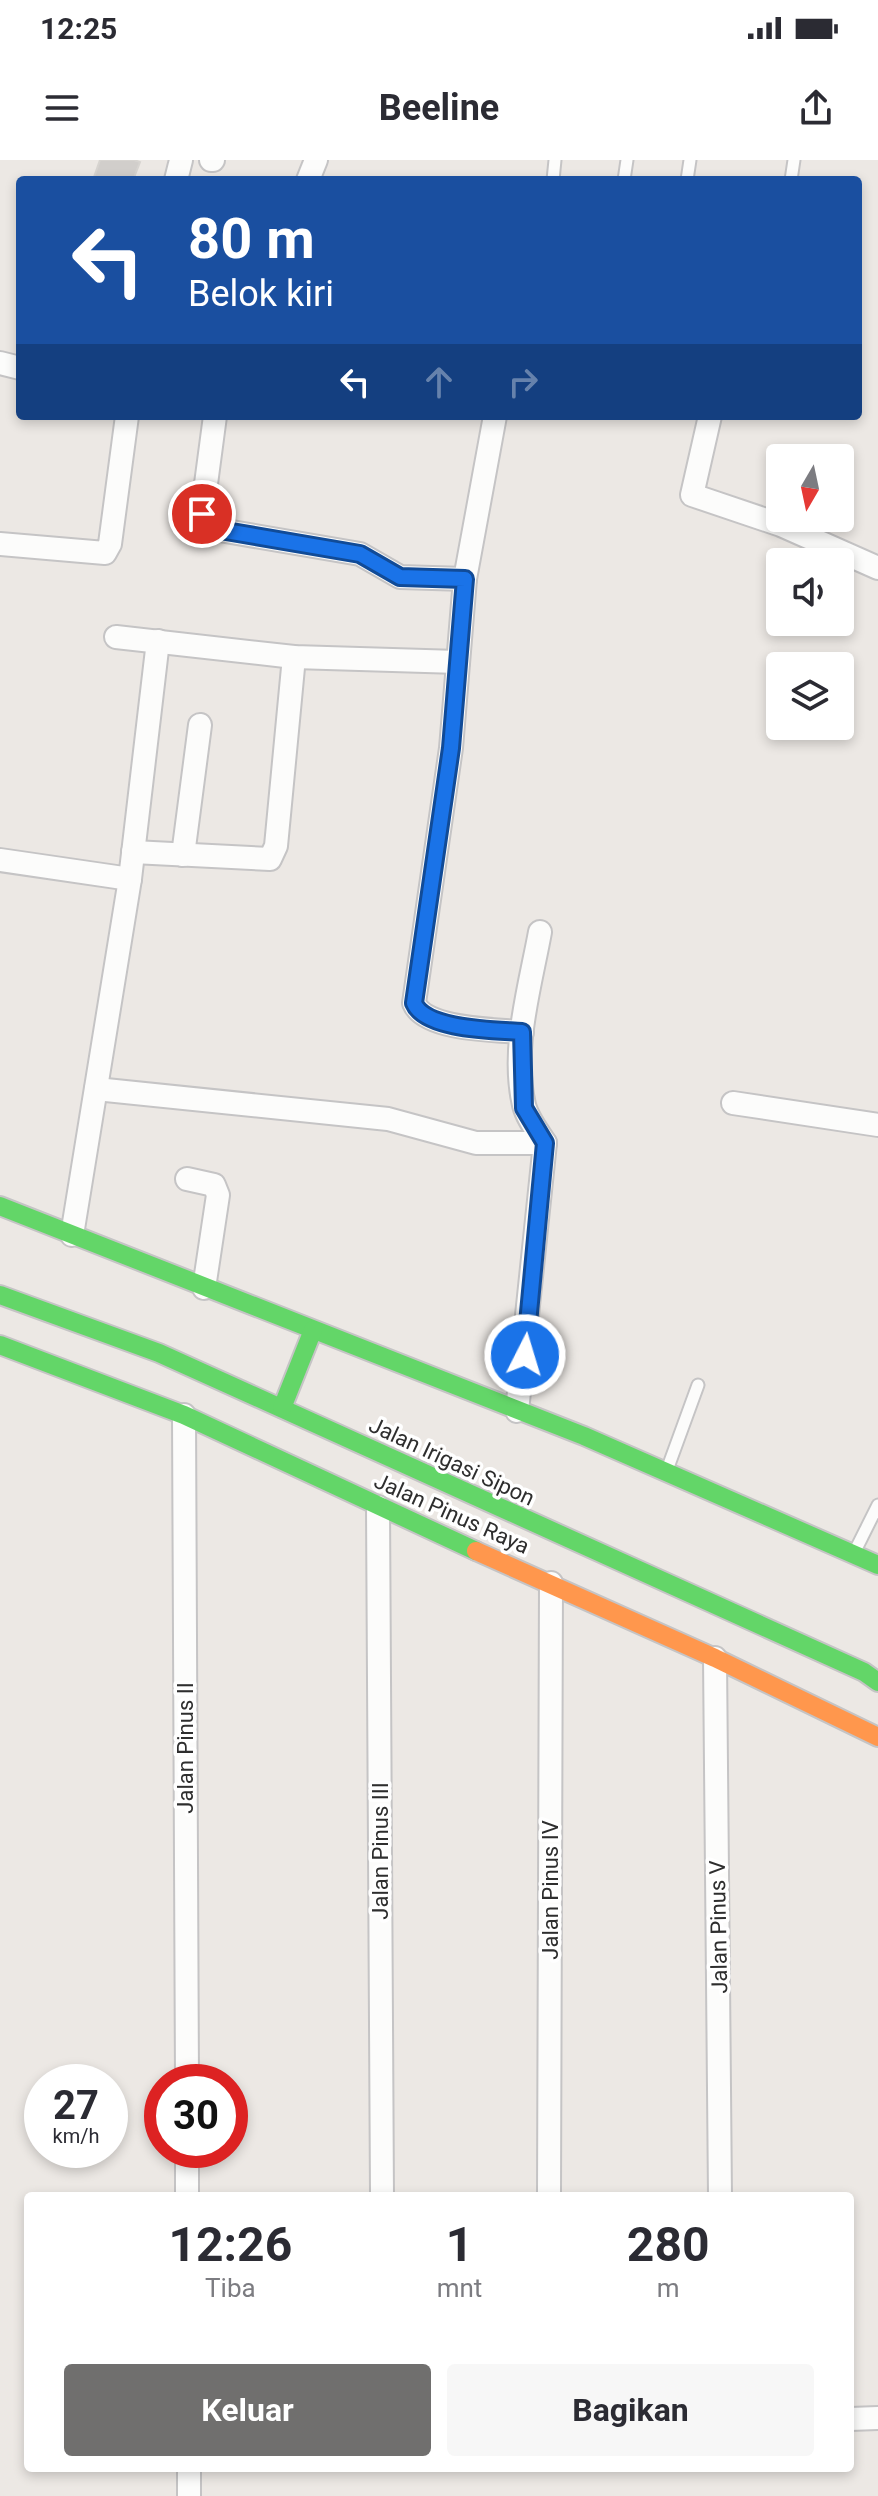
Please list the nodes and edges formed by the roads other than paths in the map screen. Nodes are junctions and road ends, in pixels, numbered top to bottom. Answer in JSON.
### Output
{"nodes":[{"id":1,"x":126,"y":420,"type":"edge"},
{"id":2,"x":214,"y":420,"type":"edge"},
{"id":3,"x":494,"y":420,"type":"edge"},
{"id":4,"x":709,"y":420,"type":"edge"},
{"id":5,"x":0,"y":544,"type":"edge"},
{"id":6,"x":878,"y":568,"type":"edge"},
{"id":7,"x":465,"y":579,"type":"junction"},
{"id":8,"x":116,"y":637,"type":"dead end"},
{"id":9,"x":158,"y":641,"type":"junction"},
{"id":10,"x":294,"y":657,"type":"junction"},
{"id":11,"x":458,"y":662,"type":"junction"},
{"id":12,"x":200,"y":725,"type":"dead end"},
{"id":13,"x":133,"y":852,"type":"junction"},
{"id":14,"x":183,"y":855,"type":"junction"},
{"id":15,"x":0,"y":860,"type":"edge"},
{"id":16,"x":130,"y":879,"type":"junction"},
{"id":17,"x":540,"y":932,"type":"dead end"},
{"id":18,"x":522,"y":1032,"type":"junction"},
{"id":19,"x":96,"y":1089,"type":"junction"},
{"id":20,"x":733,"y":1103,"type":"dead end"},
{"id":21,"x":878,"y":1125,"type":"edge"},
{"id":22,"x":545,"y":1143,"type":"junction"},
{"id":23,"x":187,"y":1179,"type":"dead end"},
{"id":24,"x":0,"y":1206,"type":"edge"},
{"id":25,"x":72,"y":1235,"type":"junction"},
{"id":26,"x":204,"y":1288,"type":"junction"},
{"id":27,"x":0,"y":1295,"type":"edge"},
{"id":28,"x":313,"y":1330,"type":"junction"},
{"id":29,"x":0,"y":1345,"type":"edge"},
{"id":30,"x":698,"y":1385,"type":"dead end"},
{"id":31,"x":282,"y":1408,"type":"junction"},
{"id":32,"x":517,"y":1411,"type":"junction"},
{"id":33,"x":184,"y":1415,"type":"junction"},
{"id":34,"x":667,"y":1470,"type":"junction"},
{"id":35,"x":878,"y":1505,"type":"edge"},
{"id":36,"x":378,"y":1507,"type":"junction"},
{"id":37,"x":854,"y":1553,"type":"junction"},
{"id":38,"x":878,"y":1565,"type":"edge"},
{"id":39,"x":551,"y":1583,"type":"junction"},
{"id":40,"x":715,"y":1658,"type":"junction"},
{"id":41,"x":878,"y":1682,"type":"edge"},
{"id":42,"x":878,"y":1737,"type":"edge"},
{"id":43,"x":187,"y":2064,"type":"edge"},
{"id":44,"x":187,"y":2168,"type":"edge"},
{"id":45,"x":187,"y":2192,"type":"edge"},
{"id":46,"x":382,"y":2192,"type":"edge"},
{"id":47,"x":549,"y":2192,"type":"edge"},
{"id":48,"x":720,"y":2192,"type":"edge"},
{"id":49,"x":878,"y":2418,"type":"edge"},
{"id":50,"x":854,"y":2419,"type":"edge"},
{"id":51,"x":189,"y":2472,"type":"edge"},
{"id":52,"x":189,"y":2496,"type":"edge"}],
"edges":[{"from":1,"to":5,"type":"street"},
{"from":2,"to":7,"type":"street"},
{"from":3,"to":7,"type":"street"},
{"from":4,"to":6,"type":"street"},
{"from":7,"to":11,"type":"street"},
{"from":8,"to":9,"type":"street"},
{"from":9,"to":10,"type":"street"},
{"from":9,"to":13,"type":"street"},
{"from":10,"to":11,"type":"street"},
{"from":10,"to":14,"type":"street"},
{"from":11,"to":18,"type":"street"},
{"from":12,"to":14,"type":"street"},
{"from":13,"to":14,"type":"street"},
{"from":13,"to":16,"type":"street"},
{"from":15,"to":16,"type":"street"},
{"from":16,"to":19,"type":"street"},
{"from":17,"to":18,"type":"street"},
{"from":18,"to":22,"type":"street"},
{"from":19,"to":22,"type":"street"},
{"from":19,"to":25,"type":"street"},
{"from":20,"to":21,"type":"street"},
{"from":22,"to":32,"type":"street"},
{"from":23,"to":26,"type":"street"},
{"from":24,"to":25,"type":"street"},
{"from":25,"to":26,"type":"street"},
{"from":26,"to":28,"type":"street"},
{"from":27,"to":31,"type":"street","name":"Jalan Irigasi Sipon"},
{"from":28,"to":31,"type":"street"},
{"from":28,"to":32,"type":"street"},
{"from":29,"to":33,"type":"street","name":"Jalan Pinus Raya"},
{"from":30,"to":34,"type":"lane"},
{"from":31,"to":41,"type":"street","name":"Jalan Irigasi Sipon"},
{"from":32,"to":34,"type":"street"},
{"from":33,"to":36,"type":"street","name":"Jalan Pinus Raya"},
{"from":33,"to":43,"type":"street","name":"Jalan Pinus II"},
{"from":34,"to":37,"type":"street"},
{"from":35,"to":37,"type":"lane"},
{"from":36,"to":39,"type":"street","name":"Jalan Pinus Raya"},
{"from":36,"to":46,"type":"street","name":"Jalan Pinus III"},
{"from":37,"to":38,"type":"street"},
{"from":39,"to":40,"type":"street","name":"Jalan Pinus Raya"},
{"from":39,"to":47,"type":"street","name":"Jalan Pinus IV"},
{"from":40,"to":42,"type":"street","name":"Jalan Pinus Raya"},
{"from":40,"to":48,"type":"street","name":"Jalan Pinus V"},
{"from":44,"to":45,"type":"street"},
{"from":49,"to":50,"type":"street"},
{"from":51,"to":52,"type":"street"}]}
